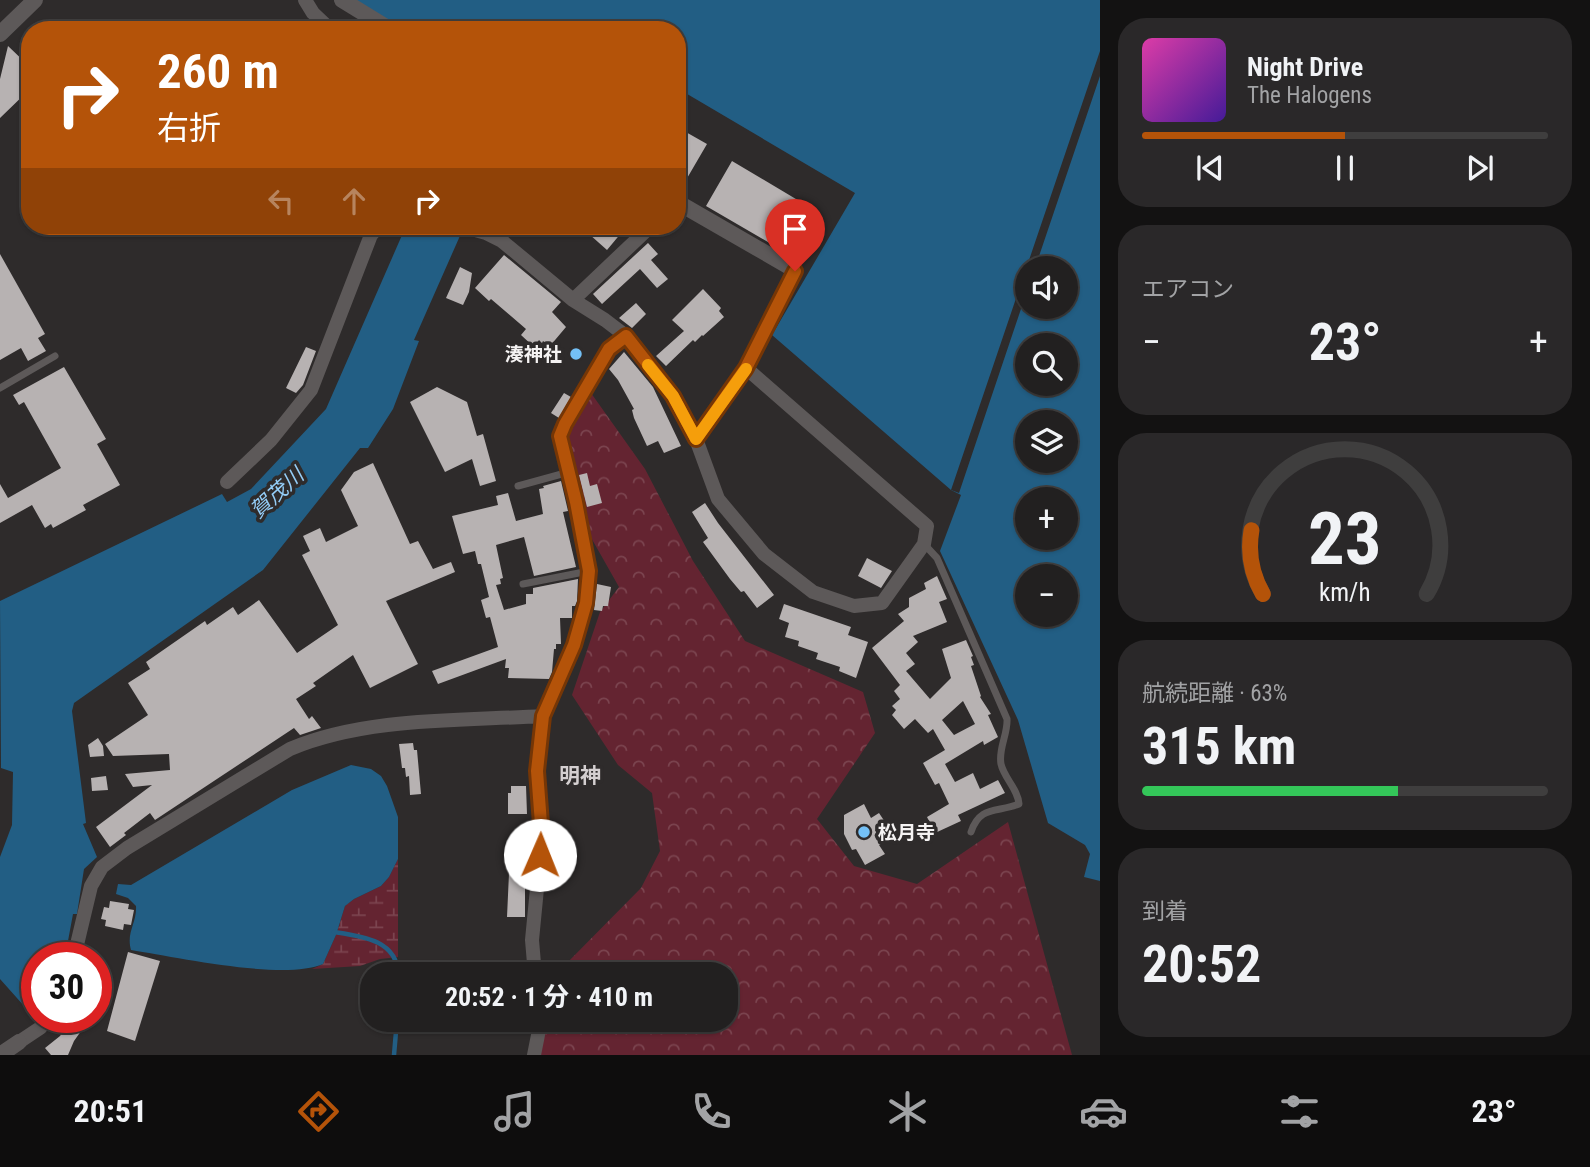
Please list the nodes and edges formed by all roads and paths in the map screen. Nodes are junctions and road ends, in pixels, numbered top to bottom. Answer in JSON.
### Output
{"nodes":[{"id":1,"x":34,"y":0,"type":"edge"},
{"id":2,"x":305,"y":0,"type":"edge"},
{"id":3,"x":344,"y":1,"type":"edge"},
{"id":4,"x":322,"y":21,"type":"edge"},
{"id":5,"x":376,"y":21,"type":"edge"},
{"id":6,"x":0,"y":34,"type":"edge"},
{"id":7,"x":686,"y":207,"type":"edge"},
{"id":8,"x":371,"y":235,"type":"edge"},
{"id":9,"x":490,"y":235,"type":"edge"},
{"id":10,"x":642,"y":235,"type":"edge"},
{"id":11,"x":795,"y":271,"type":"joint"},
{"id":12,"x":573,"y":300,"type":"junction"},
{"id":13,"x":626,"y":336,"type":"junction"},
{"id":14,"x":55,"y":356,"type":"dead end"},
{"id":15,"x":746,"y":368,"type":"junction"},
{"id":16,"x":0,"y":388,"type":"edge"},
{"id":17,"x":696,"y":439,"type":"junction"},
{"id":18,"x":569,"y":472,"type":"junction"},
{"id":19,"x":226,"y":482,"type":"dead end"},
{"id":20,"x":517,"y":486,"type":"dead end"},
{"id":21,"x":924,"y":544,"type":"junction"},
{"id":22,"x":589,"y":571,"type":"junction"},
{"id":23,"x":523,"y":584,"type":"dead end"},
{"id":24,"x":543,"y":716,"type":"junction"},
{"id":25,"x":971,"y":832,"type":"dead end"},
{"id":26,"x":78,"y":942,"type":"edge"},
{"id":27,"x":534,"y":962,"type":"edge"},
{"id":28,"x":538,"y":1032,"type":"edge"},
{"id":29,"x":32,"y":1033,"type":"edge"},
{"id":30,"x":19,"y":1042,"type":"joint"},
{"id":31,"x":0,"y":1055,"type":"edge"},
{"id":32,"x":534,"y":1055,"type":"edge"}],
"edges":[{"from":1,"to":6,"type":"street"},
{"from":2,"to":4,"type":"street"},
{"from":3,"to":5,"type":"street"},
{"from":7,"to":11,"type":"street"},
{"from":8,"to":19,"type":"street"},
{"from":9,"to":12,"type":"street"},
{"from":10,"to":12,"type":"street"},
{"from":11,"to":15,"type":"street"},
{"from":12,"to":13,"type":"street"},
{"from":13,"to":17,"type":"street"},
{"from":13,"to":18,"type":"street"},
{"from":14,"to":16,"type":"lane"},
{"from":15,"to":17,"type":"street"},
{"from":15,"to":21,"type":"street"},
{"from":17,"to":21,"type":"street"},
{"from":18,"to":20,"type":"lane"},
{"from":18,"to":22,"type":"street"},
{"from":21,"to":25,"type":"lane"},
{"from":22,"to":23,"type":"lane"},
{"from":22,"to":24,"type":"street"},
{"from":24,"to":26,"type":"street"},
{"from":24,"to":27,"type":"street"},
{"from":28,"to":32,"type":"street"},
{"from":29,"to":30,"type":"street"},
{"from":30,"to":31,"type":"street"}]}
